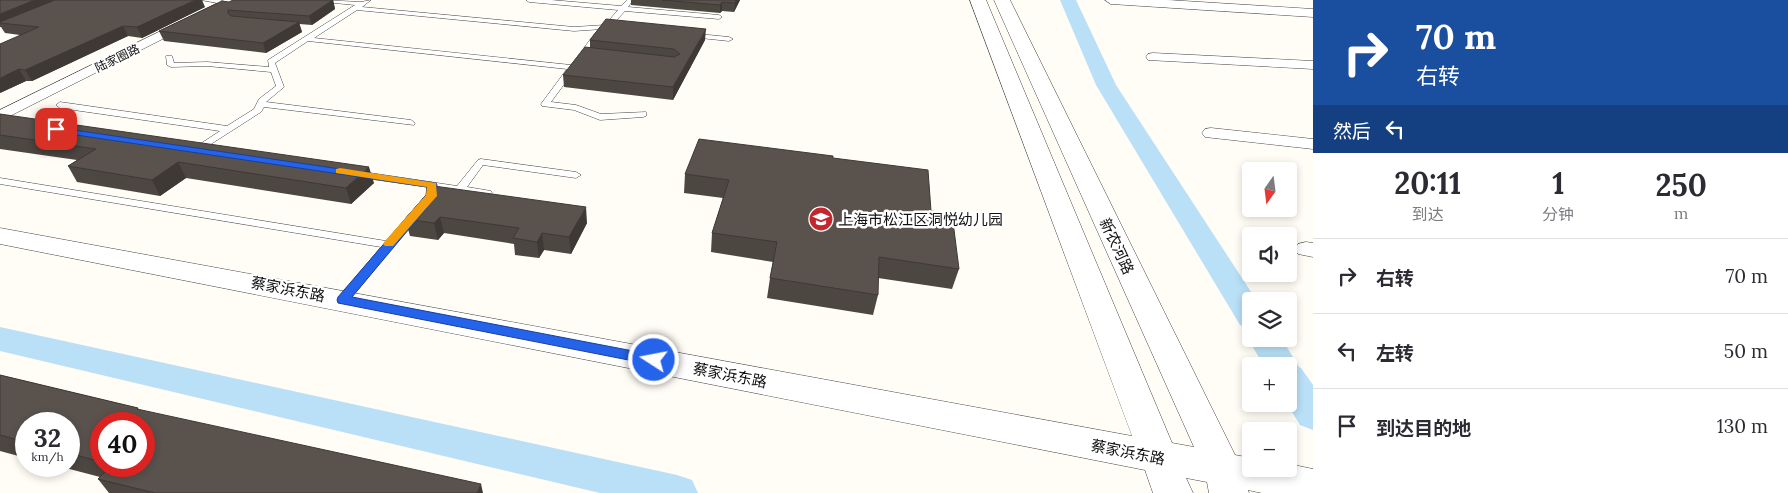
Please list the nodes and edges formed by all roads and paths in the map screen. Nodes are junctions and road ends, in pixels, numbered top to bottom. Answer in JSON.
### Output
{"nodes":[{"id":1,"x":204,"y":0,"type":"edge"},
{"id":2,"x":324,"y":0,"type":"edge"},
{"id":3,"x":529,"y":0,"type":"edge"},
{"id":4,"x":630,"y":0,"type":"edge"},
{"id":5,"x":978,"y":0,"type":"edge"},
{"id":6,"x":1002,"y":0,"type":"edge"},
{"id":7,"x":1111,"y":0,"type":"edge"},
{"id":8,"x":231,"y":1,"type":"edge"},
{"id":9,"x":362,"y":4,"type":"edge"},
{"id":10,"x":624,"y":8,"type":"junction"},
{"id":11,"x":1313,"y":13,"type":"edge"},
{"id":12,"x":719,"y":17,"type":"edge"},
{"id":13,"x":605,"y":27,"type":"junction"},
{"id":14,"x":626,"y":28,"type":"edge"},
{"id":15,"x":311,"y":29,"type":"edge"},
{"id":16,"x":320,"y":30,"type":"junction"},
{"id":17,"x":682,"y":34,"type":"edge"},
{"id":18,"x":307,"y":39,"type":"junction"},
{"id":19,"x":729,"y":39,"type":"dead end"},
{"id":20,"x":582,"y":55,"type":"junction"},
{"id":21,"x":591,"y":56,"type":"edge"},
{"id":22,"x":1153,"y":57,"type":"dead end"},
{"id":23,"x":169,"y":58,"type":"dead end"},
{"id":24,"x":1313,"y":65,"type":"edge"},
{"id":25,"x":572,"y":67,"type":"junction"},
{"id":26,"x":274,"y":70,"type":"junction"},
{"id":27,"x":60,"y":104,"type":"dead end"},
{"id":28,"x":260,"y":104,"type":"junction"},
{"id":29,"x":643,"y":114,"type":"dead end"},
{"id":30,"x":0,"y":116,"type":"edge"},
{"id":31,"x":411,"y":123,"type":"dead end"},
{"id":32,"x":228,"y":129,"type":"junction"},
{"id":33,"x":1211,"y":133,"type":"dead end"},
{"id":34,"x":1313,"y":144,"type":"edge"},
{"id":35,"x":216,"y":153,"type":"edge"},
{"id":36,"x":344,"y":172,"type":"edge"},
{"id":37,"x":576,"y":175,"type":"dead end"},
{"id":38,"x":0,"y":181,"type":"edge"},
{"id":39,"x":432,"y":185,"type":"junction"},
{"id":40,"x":460,"y":189,"type":"junction"},
{"id":41,"x":497,"y":195,"type":"edge"},
{"id":42,"x":0,"y":236,"type":"edge"},
{"id":43,"x":388,"y":245,"type":"junction"},
{"id":44,"x":343,"y":300,"type":"junction"},
{"id":45,"x":1160,"y":458,"type":"junction"},
{"id":46,"x":1226,"y":481,"type":"edge"},
{"id":47,"x":1310,"y":486,"type":"edge"},
{"id":48,"x":1173,"y":493,"type":"edge"}],
"edges":[{"from":1,"to":8,"type":"lane"},
{"from":2,"to":9,"type":"lane"},
{"from":3,"to":10,"type":"lane"},
{"from":4,"to":10,"type":"lane"},
{"from":5,"to":45,"type":"street"},
{"from":6,"to":46,"type":"street","name":"新农河路"},
{"from":7,"to":11,"type":"street"},
{"from":8,"to":30,"type":"street","name":"陆家圈路"},
{"from":9,"to":13,"type":"lane"},
{"from":9,"to":16,"type":"lane"},
{"from":10,"to":12,"type":"lane"},
{"from":10,"to":13,"type":"lane"},
{"from":13,"to":14,"type":"lane"},
{"from":13,"to":20,"type":"lane"},
{"from":15,"to":16,"type":"lane"},
{"from":16,"to":18,"type":"lane"},
{"from":17,"to":19,"type":"lane"},
{"from":18,"to":25,"type":"lane"},
{"from":18,"to":26,"type":"lane"},
{"from":20,"to":21,"type":"lane"},
{"from":20,"to":25,"type":"lane"},
{"from":22,"to":24,"type":"street"},
{"from":23,"to":26,"type":"lane"},
{"from":25,"to":29,"type":"lane"},
{"from":26,"to":28,"type":"lane"},
{"from":27,"to":32,"type":"lane"},
{"from":28,"to":31,"type":"lane"},
{"from":28,"to":32,"type":"lane"},
{"from":32,"to":35,"type":"lane"},
{"from":33,"to":34,"type":"street"},
{"from":36,"to":39,"type":"lane"},
{"from":37,"to":40,"type":"lane"},
{"from":38,"to":43,"type":"lane"},
{"from":39,"to":40,"type":"lane"},
{"from":39,"to":43,"type":"lane"},
{"from":40,"to":41,"type":"lane"},
{"from":42,"to":44,"type":"street","name":"蔡家浜东路"},
{"from":43,"to":44,"type":"lane"},
{"from":44,"to":45,"type":"street","name":"蔡家浜东路"},
{"from":45,"to":46,"type":"street","name":"蔡家浜东路"},
{"from":45,"to":48,"type":"street"},
{"from":46,"to":47,"type":"street","name":"蔡家浜东路"}]}
